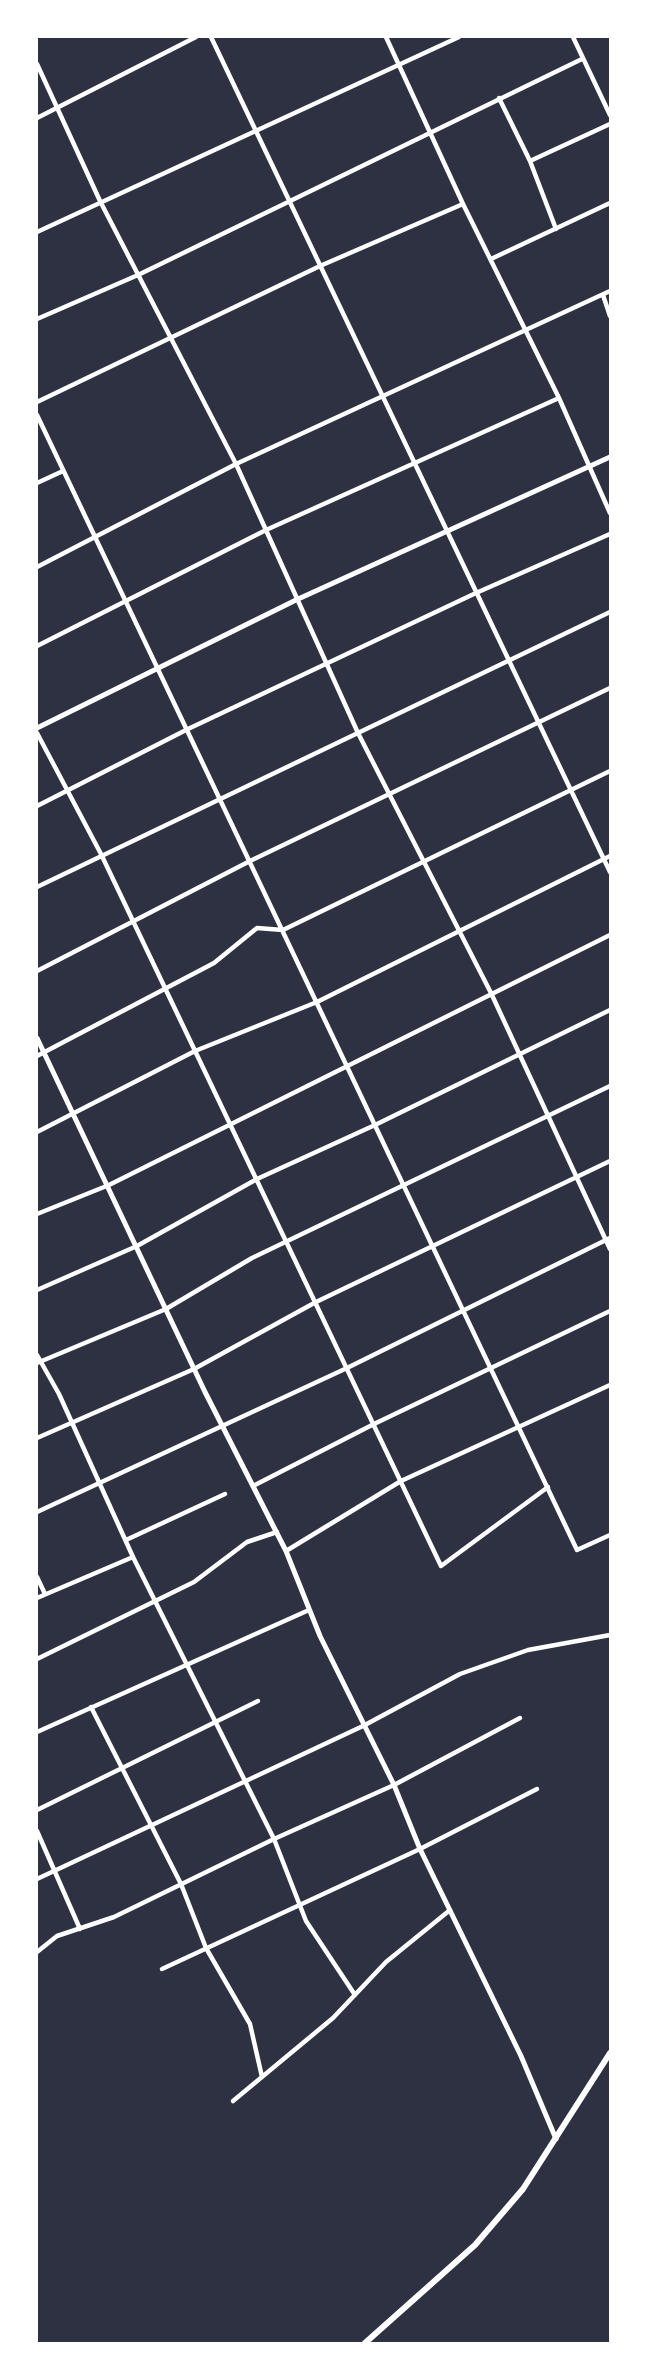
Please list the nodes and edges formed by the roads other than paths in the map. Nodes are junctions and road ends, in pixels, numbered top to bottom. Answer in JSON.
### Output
{"nodes":[{"id":1,"x":196,"y":37,"type":"edge"},
{"id":2,"x":211,"y":37,"type":"edge"},
{"id":3,"x":386,"y":37,"type":"edge"},
{"id":4,"x":459,"y":37,"type":"edge"},
{"id":5,"x":573,"y":37,"type":"edge"},
{"id":6,"x":582,"y":59,"type":"junction"},
{"id":7,"x":37,"y":64,"type":"edge"},
{"id":8,"x":399,"y":66,"type":"junction"},
{"id":9,"x":499,"y":98,"type":"junction"},
{"id":10,"x":57,"y":108,"type":"junction"},
{"id":11,"x":610,"y":115,"type":"edge"},
{"id":12,"x":37,"y":118,"type":"edge"},
{"id":13,"x":610,"y":124,"type":"edge"},
{"id":14,"x":256,"y":132,"type":"junction"},
{"id":15,"x":429,"y":132,"type":"junction"},
{"id":16,"x":530,"y":161,"type":"junction"},
{"id":17,"x":289,"y":200,"type":"junction"},
{"id":18,"x":100,"y":201,"type":"junction"},
{"id":19,"x":610,"y":203,"type":"edge"},
{"id":20,"x":463,"y":204,"type":"junction"},
{"id":21,"x":556,"y":229,"type":"junction"},
{"id":22,"x":37,"y":232,"type":"edge"},
{"id":23,"x":491,"y":259,"type":"junction"},
{"id":24,"x":320,"y":265,"type":"junction"},
{"id":25,"x":138,"y":275,"type":"junction"},
{"id":26,"x":610,"y":291,"type":"edge"},
{"id":27,"x":603,"y":295,"type":"junction"},
{"id":28,"x":610,"y":316,"type":"edge"},
{"id":29,"x":37,"y":319,"type":"edge"},
{"id":30,"x":526,"y":330,"type":"junction"},
{"id":31,"x":170,"y":339,"type":"junction"},
{"id":32,"x":382,"y":395,"type":"junction"},
{"id":33,"x":559,"y":398,"type":"junction"},
{"id":34,"x":37,"y":402,"type":"edge"},
{"id":35,"x":37,"y":415,"type":"edge"},
{"id":36,"x":610,"y":457,"type":"edge"},
{"id":37,"x":414,"y":461,"type":"junction"},
{"id":38,"x":236,"y":464,"type":"junction"},
{"id":39,"x":590,"y":468,"type":"junction"},
{"id":40,"x":64,"y":471,"type":"junction"},
{"id":41,"x":37,"y":483,"type":"edge"},
{"id":42,"x":610,"y":513,"type":"edge"},
{"id":43,"x":266,"y":530,"type":"junction"},
{"id":44,"x":445,"y":531,"type":"junction"},
{"id":45,"x":610,"y":534,"type":"edge"},
{"id":46,"x":95,"y":538,"type":"junction"},
{"id":47,"x":37,"y":567,"type":"edge"},
{"id":48,"x":476,"y":593,"type":"junction"},
{"id":49,"x":296,"y":600,"type":"junction"},
{"id":50,"x":127,"y":601,"type":"junction"},
{"id":51,"x":610,"y":612,"type":"edge"},
{"id":52,"x":37,"y":646,"type":"edge"},
{"id":53,"x":507,"y":659,"type":"junction"},
{"id":54,"x":327,"y":663,"type":"junction"},
{"id":55,"x":159,"y":668,"type":"junction"},
{"id":56,"x":610,"y":688,"type":"edge"},
{"id":57,"x":537,"y":722,"type":"junction"},
{"id":58,"x":37,"y":728,"type":"edge"},
{"id":59,"x":188,"y":729,"type":"junction"},
{"id":60,"x":37,"y":733,"type":"edge"},
{"id":61,"x":358,"y":733,"type":"junction"},
{"id":62,"x":610,"y":771,"type":"edge"},
{"id":63,"x":68,"y":790,"type":"junction"},
{"id":64,"x":571,"y":791,"type":"junction"},
{"id":65,"x":390,"y":793,"type":"junction"},
{"id":66,"x":220,"y":798,"type":"junction"},
{"id":67,"x":37,"y":806,"type":"edge"},
{"id":68,"x":102,"y":854,"type":"junction"},
{"id":69,"x":610,"y":856,"type":"edge"},
{"id":70,"x":604,"y":859,"type":"junction"},
{"id":71,"x":250,"y":861,"type":"junction"},
{"id":72,"x":423,"y":863,"type":"junction"},
{"id":73,"x":610,"y":872,"type":"edge"},
{"id":74,"x":37,"y":887,"type":"edge"},
{"id":75,"x":134,"y":921,"type":"junction"},
{"id":76,"x":283,"y":930,"type":"junction"},
{"id":77,"x":459,"y":931,"type":"junction"},
{"id":78,"x":610,"y":935,"type":"edge"},
{"id":79,"x":37,"y":971,"type":"edge"},
{"id":80,"x":165,"y":987,"type":"junction"},
{"id":81,"x":491,"y":993,"type":"junction"},
{"id":82,"x":317,"y":1002,"type":"junction"},
{"id":83,"x":610,"y":1010,"type":"edge"},
{"id":84,"x":37,"y":1038,"type":"edge"},
{"id":85,"x":195,"y":1051,"type":"junction"},
{"id":86,"x":44,"y":1053,"type":"junction"},
{"id":87,"x":521,"y":1054,"type":"junction"},
{"id":88,"x":37,"y":1056,"type":"edge"},
{"id":89,"x":346,"y":1065,"type":"junction"},
{"id":90,"x":610,"y":1086,"type":"edge"},
{"id":91,"x":75,"y":1115,"type":"junction"},
{"id":92,"x":550,"y":1115,"type":"junction"},
{"id":93,"x":230,"y":1122,"type":"junction"},
{"id":94,"x":375,"y":1125,"type":"junction"},
{"id":95,"x":37,"y":1132,"type":"edge"},
{"id":96,"x":610,"y":1161,"type":"edge"},
{"id":97,"x":257,"y":1178,"type":"junction"},
{"id":98,"x":577,"y":1178,"type":"junction"},
{"id":99,"x":109,"y":1185,"type":"junction"},
{"id":100,"x":404,"y":1185,"type":"junction"},
{"id":101,"x":37,"y":1214,"type":"edge"},
{"id":102,"x":608,"y":1239,"type":"edge"},
{"id":103,"x":287,"y":1242,"type":"junction"},
{"id":104,"x":137,"y":1246,"type":"junction"},
{"id":105,"x":434,"y":1248,"type":"junction"},
{"id":106,"x":610,"y":1249,"type":"edge"},
{"id":107,"x":37,"y":1290,"type":"edge"},
{"id":108,"x":316,"y":1302,"type":"junction"},
{"id":109,"x":166,"y":1309,"type":"junction"},
{"id":110,"x":463,"y":1309,"type":"junction"},
{"id":111,"x":610,"y":1311,"type":"edge"},
{"id":112,"x":37,"y":1355,"type":"edge"},
{"id":113,"x":39,"y":1362,"type":"edge"},
{"id":114,"x":347,"y":1368,"type":"junction"},
{"id":115,"x":194,"y":1369,"type":"junction"},
{"id":116,"x":492,"y":1370,"type":"junction"},
{"id":117,"x":610,"y":1384,"type":"edge"},
{"id":118,"x":71,"y":1420,"type":"junction"},
{"id":119,"x":374,"y":1424,"type":"junction"},
{"id":120,"x":222,"y":1426,"type":"junction"},
{"id":121,"x":519,"y":1427,"type":"junction"},
{"id":122,"x":37,"y":1438,"type":"edge"},
{"id":123,"x":401,"y":1481,"type":"junction"},
{"id":124,"x":100,"y":1482,"type":"junction"},
{"id":125,"x":253,"y":1486,"type":"junction"},
{"id":126,"x":548,"y":1488,"type":"junction"},
{"id":127,"x":225,"y":1494,"type":"dead end"},
{"id":128,"x":37,"y":1512,"type":"edge"},
{"id":129,"x":276,"y":1532,"type":"junction"},
{"id":130,"x":610,"y":1535,"type":"edge"},
{"id":131,"x":126,"y":1540,"type":"junction"},
{"id":132,"x":286,"y":1551,"type":"junction"},
{"id":133,"x":133,"y":1557,"type":"junction"},
{"id":134,"x":37,"y":1577,"type":"edge"},
{"id":135,"x":46,"y":1594,"type":"junction"},
{"id":136,"x":37,"y":1598,"type":"edge"},
{"id":137,"x":155,"y":1602,"type":"junction"},
{"id":138,"x":309,"y":1610,"type":"junction"},
{"id":139,"x":610,"y":1635,"type":"edge"},
{"id":140,"x":37,"y":1660,"type":"edge"},
{"id":141,"x":187,"y":1662,"type":"junction"},
{"id":142,"x":258,"y":1701,"type":"dead end"},
{"id":143,"x":91,"y":1707,"type":"junction"},
{"id":144,"x":520,"y":1718,"type":"dead end"},
{"id":145,"x":215,"y":1722,"type":"junction"},
{"id":146,"x":363,"y":1726,"type":"junction"},
{"id":147,"x":37,"y":1732,"type":"edge"},
{"id":148,"x":121,"y":1769,"type":"junction"},
{"id":149,"x":245,"y":1782,"type":"junction"},
{"id":150,"x":394,"y":1784,"type":"junction"},
{"id":151,"x":537,"y":1789,"type":"dead end"},
{"id":152,"x":37,"y":1810,"type":"edge"},
{"id":153,"x":150,"y":1826,"type":"junction"},
{"id":154,"x":37,"y":1831,"type":"edge"},
{"id":155,"x":274,"y":1839,"type":"junction"},
{"id":156,"x":420,"y":1849,"type":"junction"},
{"id":157,"x":54,"y":1870,"type":"junction"},
{"id":158,"x":37,"y":1879,"type":"edge"},
{"id":159,"x":181,"y":1884,"type":"junction"},
{"id":160,"x":298,"y":1903,"type":"junction"},
{"id":161,"x":450,"y":1910,"type":"junction"},
{"id":162,"x":80,"y":1929,"type":"junction"},
{"id":163,"x":206,"y":1948,"type":"junction"},
{"id":164,"x":37,"y":1952,"type":"edge"},
{"id":165,"x":162,"y":1969,"type":"dead end"},
{"id":166,"x":355,"y":1995,"type":"junction"},
{"id":167,"x":610,"y":2053,"type":"edge"},
{"id":168,"x":262,"y":2077,"type":"junction"},
{"id":169,"x":233,"y":2101,"type":"dead end"},
{"id":170,"x":556,"y":2139,"type":"junction"},
{"id":171,"x":365,"y":2343,"type":"edge"}],
"edges":[{"from":1,"to":10,"type":"street"},
{"from":2,"to":14,"type":"street"},
{"from":3,"to":8,"type":"street"},
{"from":4,"to":8,"type":"street"},
{"from":5,"to":6,"type":"street"},
{"from":6,"to":9,"type":"street"},
{"from":6,"to":11,"type":"street"},
{"from":7,"to":10,"type":"street"},
{"from":8,"to":14,"type":"street"},
{"from":8,"to":15,"type":"street"},
{"from":9,"to":15,"type":"street"},
{"from":9,"to":16,"type":"street"},
{"from":10,"to":12,"type":"street"},
{"from":10,"to":18,"type":"street"},
{"from":13,"to":16,"type":"street"},
{"from":14,"to":17,"type":"street"},
{"from":14,"to":18,"type":"street"},
{"from":15,"to":17,"type":"street"},
{"from":15,"to":20,"type":"street"},
{"from":16,"to":21,"type":"street"},
{"from":17,"to":24,"type":"street"},
{"from":17,"to":25,"type":"street"},
{"from":18,"to":22,"type":"street"},
{"from":18,"to":25,"type":"street"},
{"from":19,"to":21,"type":"street"},
{"from":20,"to":23,"type":"street"},
{"from":20,"to":24,"type":"street"},
{"from":21,"to":23,"type":"street"},
{"from":23,"to":30,"type":"street"},
{"from":24,"to":31,"type":"street"},
{"from":24,"to":32,"type":"street"},
{"from":25,"to":29,"type":"street"},
{"from":25,"to":31,"type":"street"},
{"from":26,"to":27,"type":"street"},
{"from":27,"to":28,"type":"street"},
{"from":27,"to":30,"type":"street"},
{"from":30,"to":32,"type":"street"},
{"from":30,"to":33,"type":"street"},
{"from":31,"to":34,"type":"street"},
{"from":31,"to":38,"type":"street"},
{"from":32,"to":37,"type":"street"},
{"from":32,"to":38,"type":"street"},
{"from":33,"to":37,"type":"street"},
{"from":33,"to":39,"type":"street"},
{"from":35,"to":40,"type":"street"},
{"from":36,"to":39,"type":"street"},
{"from":37,"to":43,"type":"street"},
{"from":37,"to":44,"type":"street"},
{"from":38,"to":43,"type":"street"},
{"from":38,"to":46,"type":"street"},
{"from":39,"to":42,"type":"street"},
{"from":39,"to":44,"type":"street"},
{"from":40,"to":41,"type":"street"},
{"from":40,"to":46,"type":"street"},
{"from":43,"to":49,"type":"street"},
{"from":43,"to":50,"type":"street"},
{"from":44,"to":48,"type":"street"},
{"from":44,"to":49,"type":"street"},
{"from":45,"to":48,"type":"street"},
{"from":46,"to":47,"type":"street"},
{"from":46,"to":50,"type":"street"},
{"from":48,"to":53,"type":"street"},
{"from":48,"to":54,"type":"street"},
{"from":49,"to":54,"type":"street"},
{"from":49,"to":55,"type":"street"},
{"from":50,"to":52,"type":"street"},
{"from":50,"to":55,"type":"street"},
{"from":51,"to":53,"type":"street"},
{"from":53,"to":57,"type":"street"},
{"from":53,"to":61,"type":"street"},
{"from":54,"to":59,"type":"street"},
{"from":54,"to":61,"type":"street"},
{"from":55,"to":58,"type":"street"},
{"from":55,"to":59,"type":"street"},
{"from":56,"to":57,"type":"street"},
{"from":57,"to":64,"type":"street"},
{"from":57,"to":65,"type":"street"},
{"from":59,"to":63,"type":"street"},
{"from":59,"to":66,"type":"street"},
{"from":60,"to":63,"type":"street"},
{"from":61,"to":65,"type":"street"},
{"from":61,"to":66,"type":"street"},
{"from":62,"to":64,"type":"street"},
{"from":63,"to":67,"type":"street"},
{"from":63,"to":68,"type":"street"},
{"from":64,"to":70,"type":"street"},
{"from":64,"to":72,"type":"street"},
{"from":65,"to":71,"type":"street"},
{"from":65,"to":72,"type":"street"},
{"from":66,"to":68,"type":"street"},
{"from":66,"to":71,"type":"street"},
{"from":68,"to":74,"type":"street"},
{"from":68,"to":75,"type":"street"},
{"from":69,"to":70,"type":"street"},
{"from":70,"to":73,"type":"street"},
{"from":70,"to":77,"type":"street"},
{"from":71,"to":75,"type":"street"},
{"from":71,"to":76,"type":"street"},
{"from":72,"to":76,"type":"street"},
{"from":72,"to":77,"type":"street"},
{"from":75,"to":79,"type":"street"},
{"from":75,"to":80,"type":"street"},
{"from":76,"to":80,"type":"street"},
{"from":76,"to":82,"type":"street"},
{"from":77,"to":81,"type":"street"},
{"from":77,"to":82,"type":"street"},
{"from":78,"to":81,"type":"street"},
{"from":80,"to":85,"type":"street"},
{"from":80,"to":86,"type":"street"},
{"from":81,"to":87,"type":"street"},
{"from":81,"to":89,"type":"street"},
{"from":82,"to":85,"type":"street"},
{"from":82,"to":89,"type":"street"},
{"from":83,"to":87,"type":"street"},
{"from":84,"to":86,"type":"street"},
{"from":85,"to":91,"type":"street"},
{"from":85,"to":93,"type":"street"},
{"from":86,"to":88,"type":"street"},
{"from":86,"to":91,"type":"street"},
{"from":87,"to":92,"type":"street"},
{"from":87,"to":94,"type":"street"},
{"from":89,"to":93,"type":"street"},
{"from":89,"to":94,"type":"street"},
{"from":90,"to":92,"type":"street"},
{"from":91,"to":95,"type":"street"},
{"from":91,"to":99,"type":"street"},
{"from":92,"to":98,"type":"street"},
{"from":92,"to":100,"type":"street"},
{"from":93,"to":97,"type":"street"},
{"from":93,"to":99,"type":"street"},
{"from":94,"to":97,"type":"street"},
{"from":94,"to":100,"type":"street"},
{"from":96,"to":98,"type":"street"},
{"from":97,"to":103,"type":"street"},
{"from":97,"to":104,"type":"street"},
{"from":98,"to":102,"type":"street"},
{"from":98,"to":105,"type":"street"},
{"from":99,"to":101,"type":"street"},
{"from":99,"to":104,"type":"street"},
{"from":100,"to":103,"type":"street"},
{"from":100,"to":105,"type":"street"},
{"from":102,"to":106,"type":"street"},
{"from":102,"to":110,"type":"street"},
{"from":103,"to":108,"type":"street"},
{"from":103,"to":109,"type":"street"},
{"from":104,"to":107,"type":"street"},
{"from":104,"to":109,"type":"street"},
{"from":105,"to":108,"type":"street"},
{"from":105,"to":110,"type":"street"},
{"from":108,"to":114,"type":"street"},
{"from":108,"to":115,"type":"street"},
{"from":109,"to":113,"type":"street"},
{"from":109,"to":115,"type":"street"},
{"from":110,"to":114,"type":"street"},
{"from":110,"to":116,"type":"street"},
{"from":111,"to":116,"type":"street"},
{"from":112,"to":113,"type":"street"},
{"from":113,"to":118,"type":"street"},
{"from":114,"to":119,"type":"street"},
{"from":114,"to":120,"type":"street"},
{"from":115,"to":118,"type":"street"},
{"from":115,"to":120,"type":"street"},
{"from":116,"to":119,"type":"street"},
{"from":116,"to":121,"type":"street"},
{"from":117,"to":121,"type":"street"},
{"from":118,"to":122,"type":"street"},
{"from":118,"to":124,"type":"street"},
{"from":119,"to":123,"type":"street"},
{"from":119,"to":125,"type":"street"},
{"from":120,"to":124,"type":"street"},
{"from":120,"to":125,"type":"street"},
{"from":121,"to":123,"type":"street"},
{"from":121,"to":126,"type":"street"},
{"from":123,"to":126,"type":"street"},
{"from":123,"to":132,"type":"street"},
{"from":124,"to":128,"type":"street"},
{"from":124,"to":131,"type":"street"},
{"from":125,"to":129,"type":"street"},
{"from":126,"to":130,"type":"street"},
{"from":127,"to":131,"type":"street"},
{"from":129,"to":132,"type":"street"},
{"from":129,"to":137,"type":"street"},
{"from":131,"to":133,"type":"street"},
{"from":132,"to":138,"type":"street"},
{"from":133,"to":135,"type":"street"},
{"from":133,"to":137,"type":"street"},
{"from":134,"to":135,"type":"street"},
{"from":135,"to":136,"type":"street"},
{"from":137,"to":140,"type":"street"},
{"from":137,"to":141,"type":"street"},
{"from":138,"to":141,"type":"street"},
{"from":138,"to":146,"type":"street"},
{"from":139,"to":146,"type":"street"},
{"from":141,"to":143,"type":"street"},
{"from":141,"to":145,"type":"street"},
{"from":142,"to":145,"type":"street"},
{"from":143,"to":147,"type":"street"},
{"from":143,"to":148,"type":"street"},
{"from":144,"to":150,"type":"street"},
{"from":145,"to":148,"type":"street"},
{"from":145,"to":149,"type":"street"},
{"from":146,"to":149,"type":"street"},
{"from":146,"to":150,"type":"street"},
{"from":148,"to":152,"type":"street"},
{"from":148,"to":153,"type":"street"},
{"from":149,"to":153,"type":"street"},
{"from":149,"to":155,"type":"street"},
{"from":150,"to":155,"type":"street"},
{"from":150,"to":156,"type":"street"},
{"from":151,"to":156,"type":"street"},
{"from":153,"to":157,"type":"street"},
{"from":153,"to":159,"type":"street"},
{"from":154,"to":157,"type":"street"},
{"from":155,"to":159,"type":"street"},
{"from":155,"to":160,"type":"street"},
{"from":156,"to":160,"type":"street"},
{"from":156,"to":161,"type":"street"},
{"from":157,"to":158,"type":"street"},
{"from":157,"to":162,"type":"street"},
{"from":159,"to":162,"type":"street"},
{"from":159,"to":163,"type":"street"},
{"from":160,"to":163,"type":"street"},
{"from":160,"to":166,"type":"street"},
{"from":161,"to":166,"type":"street"},
{"from":161,"to":170,"type":"street"},
{"from":162,"to":164,"type":"street"},
{"from":163,"to":165,"type":"street"},
{"from":163,"to":168,"type":"street"},
{"from":166,"to":168,"type":"street"},
{"from":167,"to":170,"type":"main road"},
{"from":168,"to":169,"type":"street"},
{"from":170,"to":171,"type":"main road"}]}
